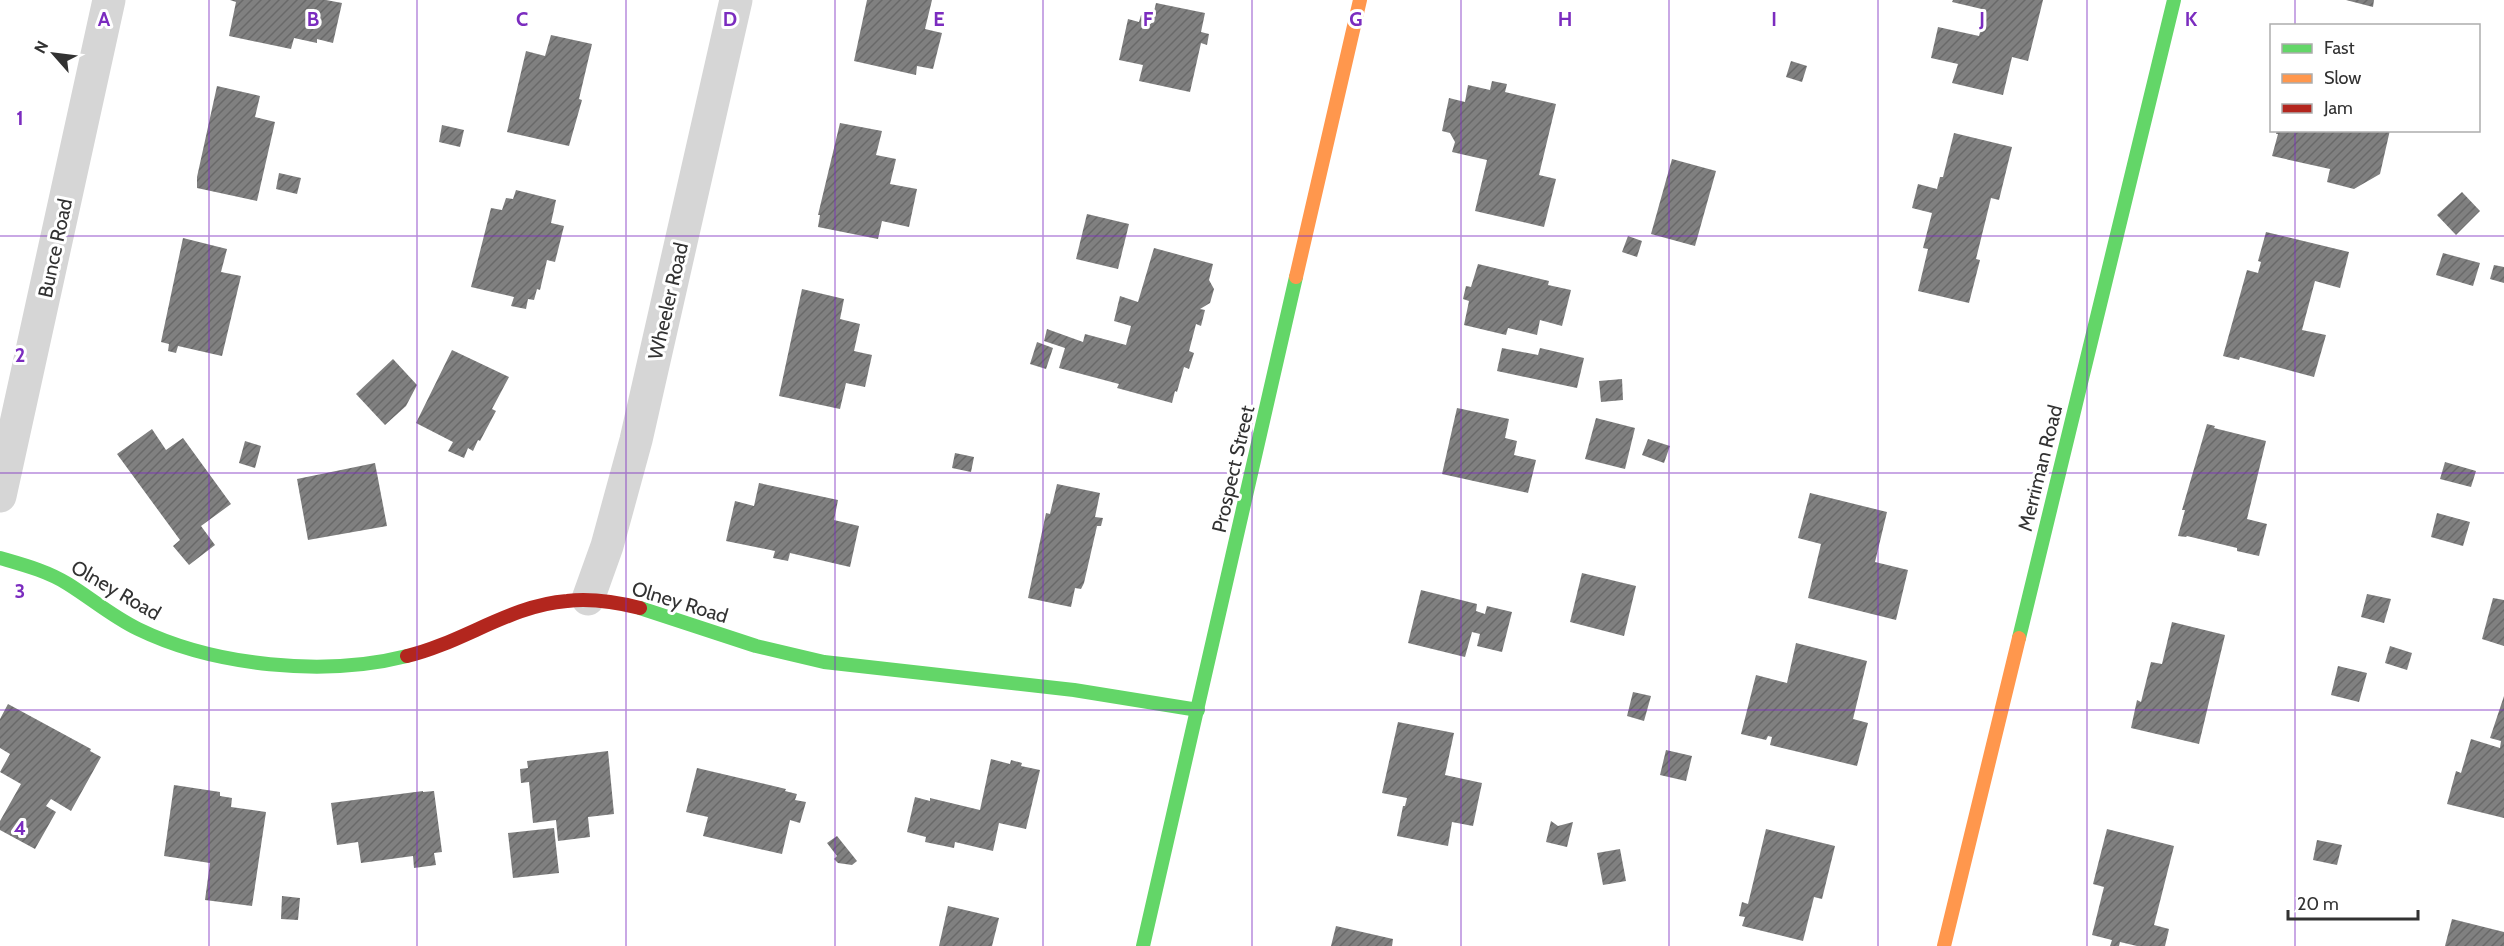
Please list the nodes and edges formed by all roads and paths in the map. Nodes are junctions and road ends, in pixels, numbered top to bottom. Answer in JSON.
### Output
{"nodes":[{"id":1,"x":109,"y":0,"type":"edge"},
{"id":2,"x":736,"y":0,"type":"edge"},
{"id":3,"x":1360,"y":0,"type":"edge"},
{"id":4,"x":2174,"y":0,"type":"edge"},
{"id":5,"x":0,"y":496,"type":"edge"},
{"id":6,"x":0,"y":558,"type":"edge"},
{"id":7,"x":588,"y":599,"type":"junction"},
{"id":8,"x":1198,"y":710,"type":"junction"},
{"id":9,"x":1143,"y":946,"type":"edge"},
{"id":10,"x":1944,"y":946,"type":"edge"}],
"edges":[{"from":1,"to":5,"type":"street","name":"Bunce Road"},
{"from":2,"to":7,"type":"street","name":"Wheeler Road"},
{"from":3,"to":8,"type":"street","name":"Prospect Street"},
{"from":4,"to":10,"type":"street","name":"Merriman Road"},
{"from":6,"to":7,"type":"street","name":"Olney Road"},
{"from":7,"to":8,"type":"street","name":"Olney Road"},
{"from":8,"to":9,"type":"street","name":"Prospect Street"}]}
